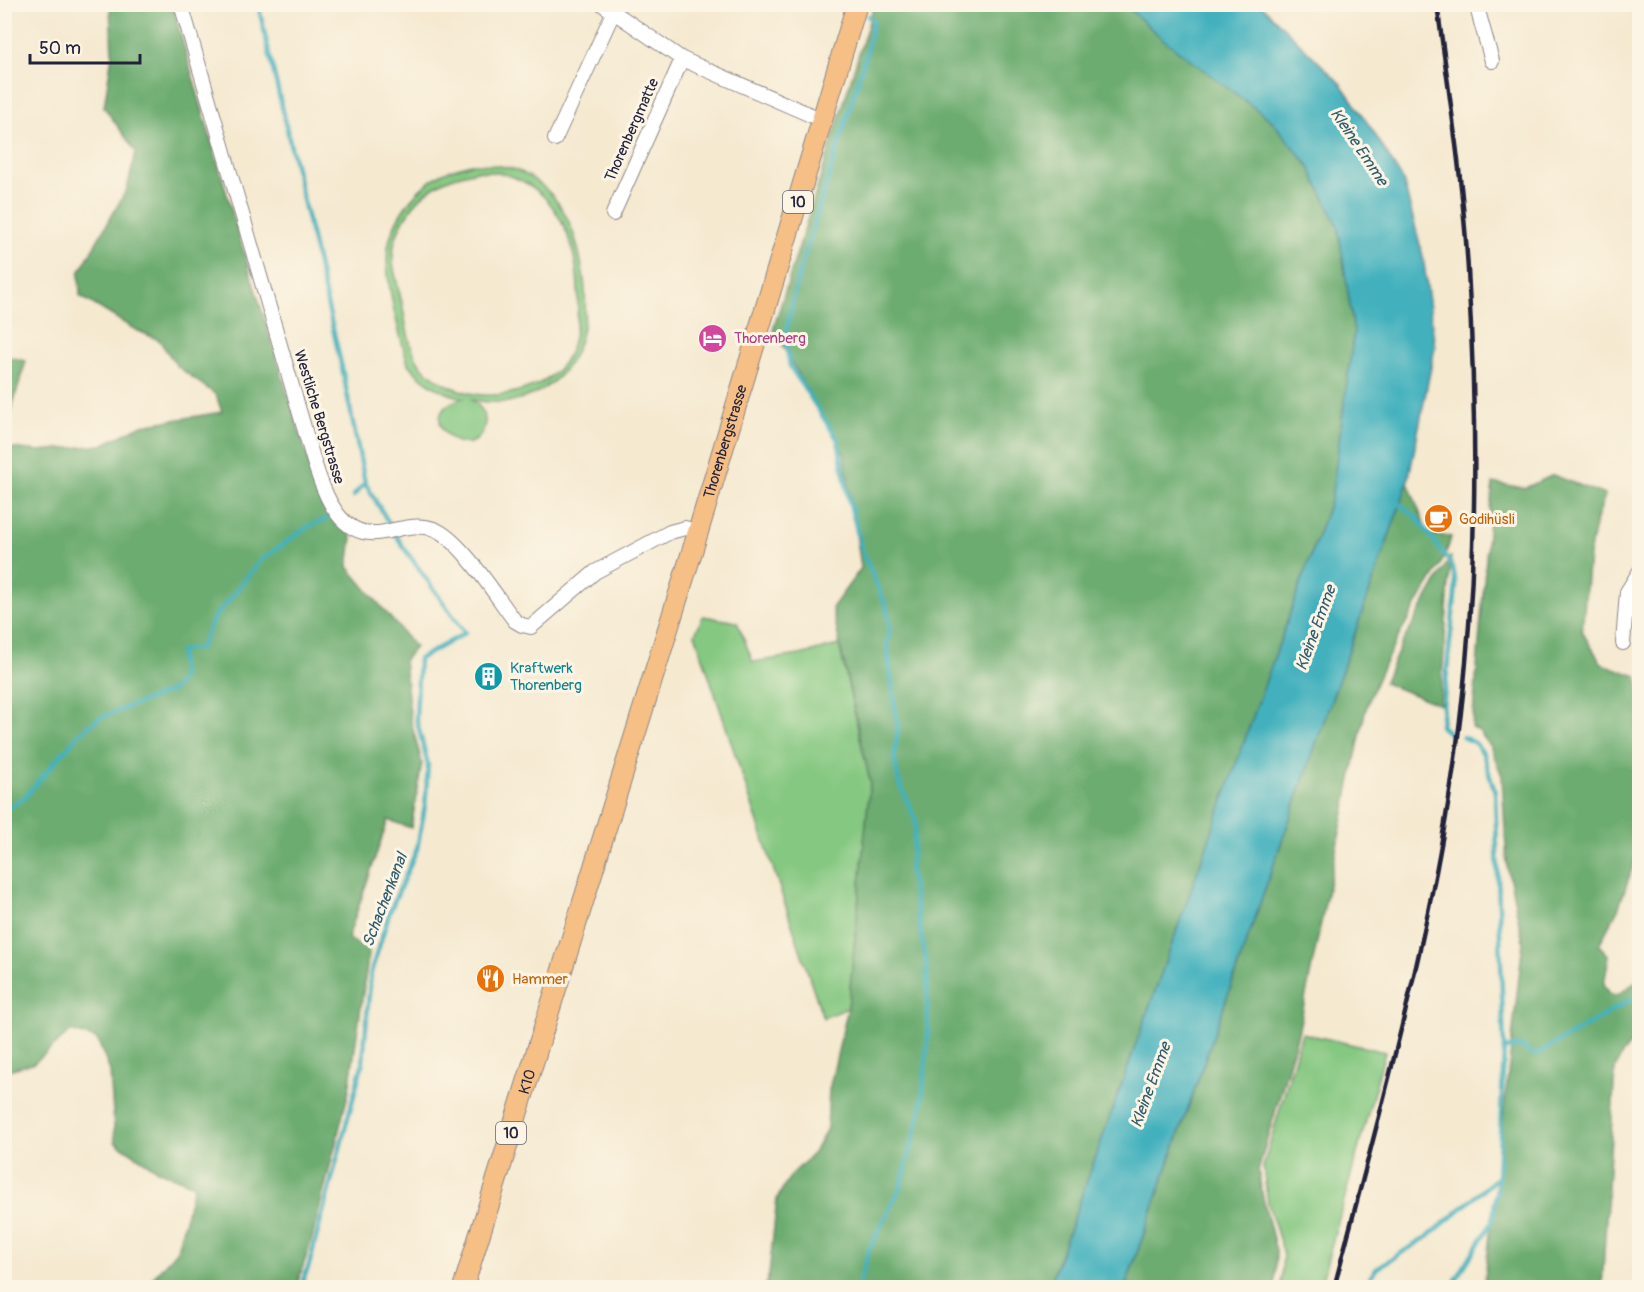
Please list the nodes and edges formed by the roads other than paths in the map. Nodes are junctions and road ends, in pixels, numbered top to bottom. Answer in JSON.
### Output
{"nodes":[{"id":1,"x":181,"y":4,"type":"edge"},
{"id":2,"x":857,"y":4,"type":"edge"},
{"id":3,"x":1476,"y":4,"type":"edge"},
{"id":4,"x":608,"y":9,"type":"edge"},
{"id":5,"x":682,"y":59,"type":"junction"},
{"id":6,"x":1491,"y":61,"type":"dead end"},
{"id":7,"x":822,"y":120,"type":"junction"},
{"id":8,"x":555,"y":139,"type":"dead end"},
{"id":9,"x":613,"y":214,"type":"dead end"},
{"id":10,"x":698,"y":531,"type":"junction"},
{"id":11,"x":1640,"y":571,"type":"edge"},
{"id":12,"x":1623,"y":642,"type":"dead end"},
{"id":13,"x":591,"y":876,"type":"joint"},
{"id":14,"x":463,"y":1287,"type":"edge"}],
"edges":[{"from":1,"to":10,"type":"street","name":"Westliche Bergstrasse"},
{"from":2,"to":7,"type":"main road","name":"Thorenbergstrasse","number":"10"},
{"from":3,"to":6,"type":"street"},
{"from":4,"to":5,"type":"street"},
{"from":4,"to":8,"type":"street"},
{"from":5,"to":7,"type":"street"},
{"from":5,"to":9,"type":"street","name":"Thorenbergmatte"},
{"from":7,"to":10,"type":"main road","name":"Thorenbergstrasse","number":"10"},
{"from":10,"to":13,"type":"main road","name":"Thorenbergstrasse","number":"10"},
{"from":11,"to":12,"type":"street"},
{"from":13,"to":14,"type":"main road","name":"K10","number":"10"}]}
